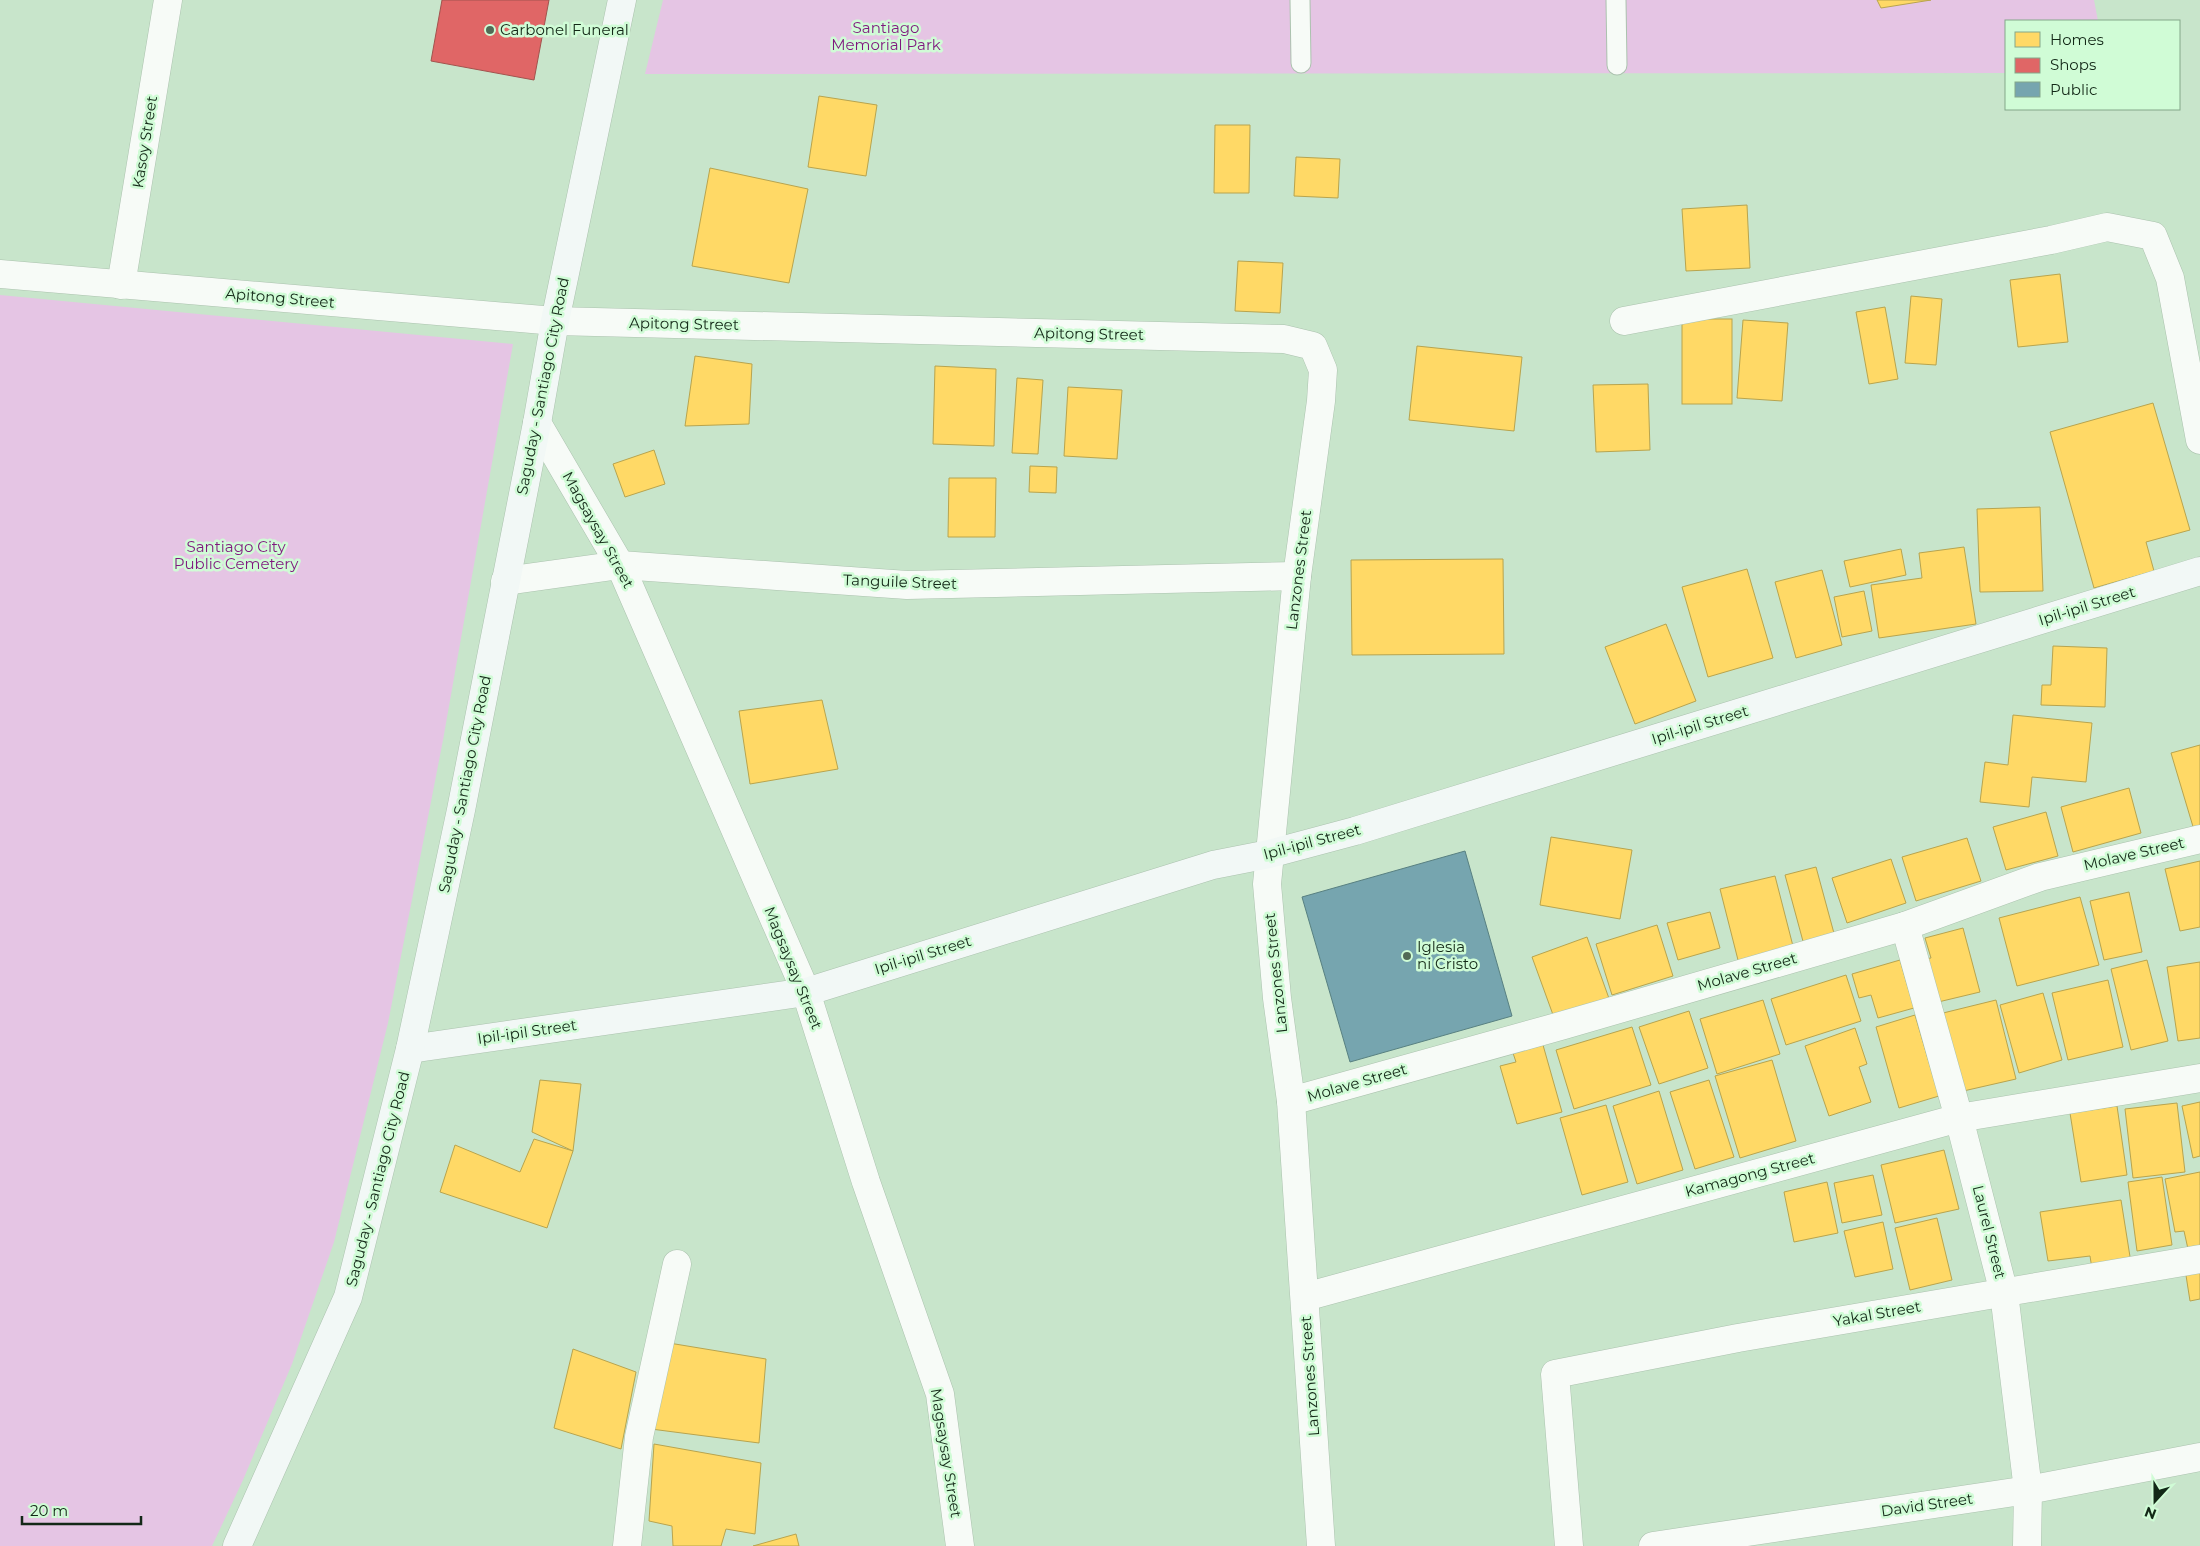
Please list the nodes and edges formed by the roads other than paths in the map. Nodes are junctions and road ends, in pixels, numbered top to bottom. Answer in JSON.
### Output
{"nodes":[{"id":1,"x":168,"y":0,"type":"edge"},
{"id":2,"x":622,"y":0,"type":"edge"},
{"id":3,"x":1300,"y":0,"type":"edge"},
{"id":4,"x":1616,"y":0,"type":"edge"},
{"id":5,"x":1301,"y":63,"type":"dead end"},
{"id":6,"x":1617,"y":65,"type":"dead end"},
{"id":7,"x":0,"y":274,"type":"edge"},
{"id":8,"x":121,"y":285,"type":"junction"},
{"id":9,"x":555,"y":320,"type":"junction"},
{"id":10,"x":1624,"y":321,"type":"dead end"},
{"id":11,"x":1321,"y":401,"type":"joint"},
{"id":12,"x":537,"y":423,"type":"junction"},
{"id":13,"x":2200,"y":440,"type":"edge"},
{"id":14,"x":620,"y":566,"type":"junction"},
{"id":15,"x":2200,"y":571,"type":"edge"},
{"id":16,"x":1296,"y":576,"type":"junction"},
{"id":17,"x":504,"y":580,"type":"junction"},
{"id":18,"x":2200,"y":839,"type":"edge"},
{"id":19,"x":1269,"y":854,"type":"junction"},
{"id":20,"x":1906,"y":926,"type":"junction"},
{"id":21,"x":806,"y":992,"type":"junction"},
{"id":22,"x":410,"y":1049,"type":"junction"},
{"id":23,"x":2200,"y":1078,"type":"edge"},
{"id":24,"x":1291,"y":1101,"type":"junction"},
{"id":25,"x":1959,"y":1118,"type":"junction"},
{"id":26,"x":2200,"y":1259,"type":"edge"},
{"id":27,"x":677,"y":1264,"type":"dead end"},
{"id":28,"x":2004,"y":1293,"type":"junction"},
{"id":29,"x":1305,"y":1297,"type":"junction"},
{"id":30,"x":2200,"y":1456,"type":"edge"},
{"id":31,"x":2028,"y":1490,"type":"junction"},
{"id":32,"x":1679,"y":1543,"type":"edge"},
{"id":33,"x":237,"y":1546,"type":"edge"},
{"id":34,"x":627,"y":1546,"type":"edge"},
{"id":35,"x":960,"y":1546,"type":"edge"},
{"id":36,"x":1321,"y":1546,"type":"edge"},
{"id":37,"x":1569,"y":1546,"type":"edge"},
{"id":38,"x":1653,"y":1546,"type":"edge"},
{"id":39,"x":2027,"y":1546,"type":"edge"}],
"edges":[{"from":1,"to":8,"type":"street","name":"Kasoy Street"},
{"from":2,"to":9,"type":"main road","name":"Saguday - Santiago City Road"},
{"from":3,"to":5,"type":"lane"},
{"from":4,"to":6,"type":"lane"},
{"from":7,"to":8,"type":"street","name":"Apitong Street"},
{"from":8,"to":9,"type":"street","name":"Apitong Street"},
{"from":9,"to":11,"type":"street","name":"Apitong Street"},
{"from":9,"to":12,"type":"main road","name":"Saguday - Santiago City Road"},
{"from":10,"to":13,"type":"street"},
{"from":11,"to":16,"type":"street","name":"Lanzones Street"},
{"from":12,"to":14,"type":"street","name":"Magsaysay Street"},
{"from":12,"to":17,"type":"main road","name":"Saguday - Santiago City Road"},
{"from":14,"to":16,"type":"street","name":"Tanguile Street"},
{"from":14,"to":17,"type":"street","name":"Tanguile Street"},
{"from":14,"to":21,"type":"street","name":"Magsaysay Street"},
{"from":15,"to":19,"type":"main road","name":"Ipil-ipil Street"},
{"from":16,"to":19,"type":"street","name":"Lanzones Street"},
{"from":17,"to":22,"type":"main road","name":"Saguday - Santiago City Road"},
{"from":18,"to":20,"type":"street","name":"Molave Street"},
{"from":19,"to":21,"type":"main road","name":"Ipil-ipil Street"},
{"from":19,"to":24,"type":"street","name":"Lanzones Street"},
{"from":20,"to":24,"type":"street","name":"Molave Street"},
{"from":20,"to":25,"type":"street","name":"Laurel Street"},
{"from":21,"to":22,"type":"main road","name":"Ipil-ipil Street"},
{"from":21,"to":35,"type":"street","name":"Magsaysay Street"},
{"from":22,"to":33,"type":"main road","name":"Saguday - Santiago City Road"},
{"from":23,"to":25,"type":"street","name":"Kamagong Street"},
{"from":24,"to":29,"type":"street","name":"Lanzones Street"},
{"from":25,"to":28,"type":"street","name":"Laurel Street"},
{"from":25,"to":29,"type":"street","name":"Kamagong Street"},
{"from":26,"to":28,"type":"street","name":"Yakal Street"},
{"from":27,"to":34,"type":"street"},
{"from":28,"to":31,"type":"street","name":"Laurel Street"},
{"from":28,"to":37,"type":"street","name":"Yakal Street"},
{"from":29,"to":36,"type":"street","name":"Lanzones Street"},
{"from":30,"to":31,"type":"street","name":"David Street"},
{"from":31,"to":32,"type":"street","name":"David Street"},
{"from":31,"to":39,"type":"street","name":"Laurel Street"},
{"from":32,"to":38,"type":"street","name":"David Street"}]}
